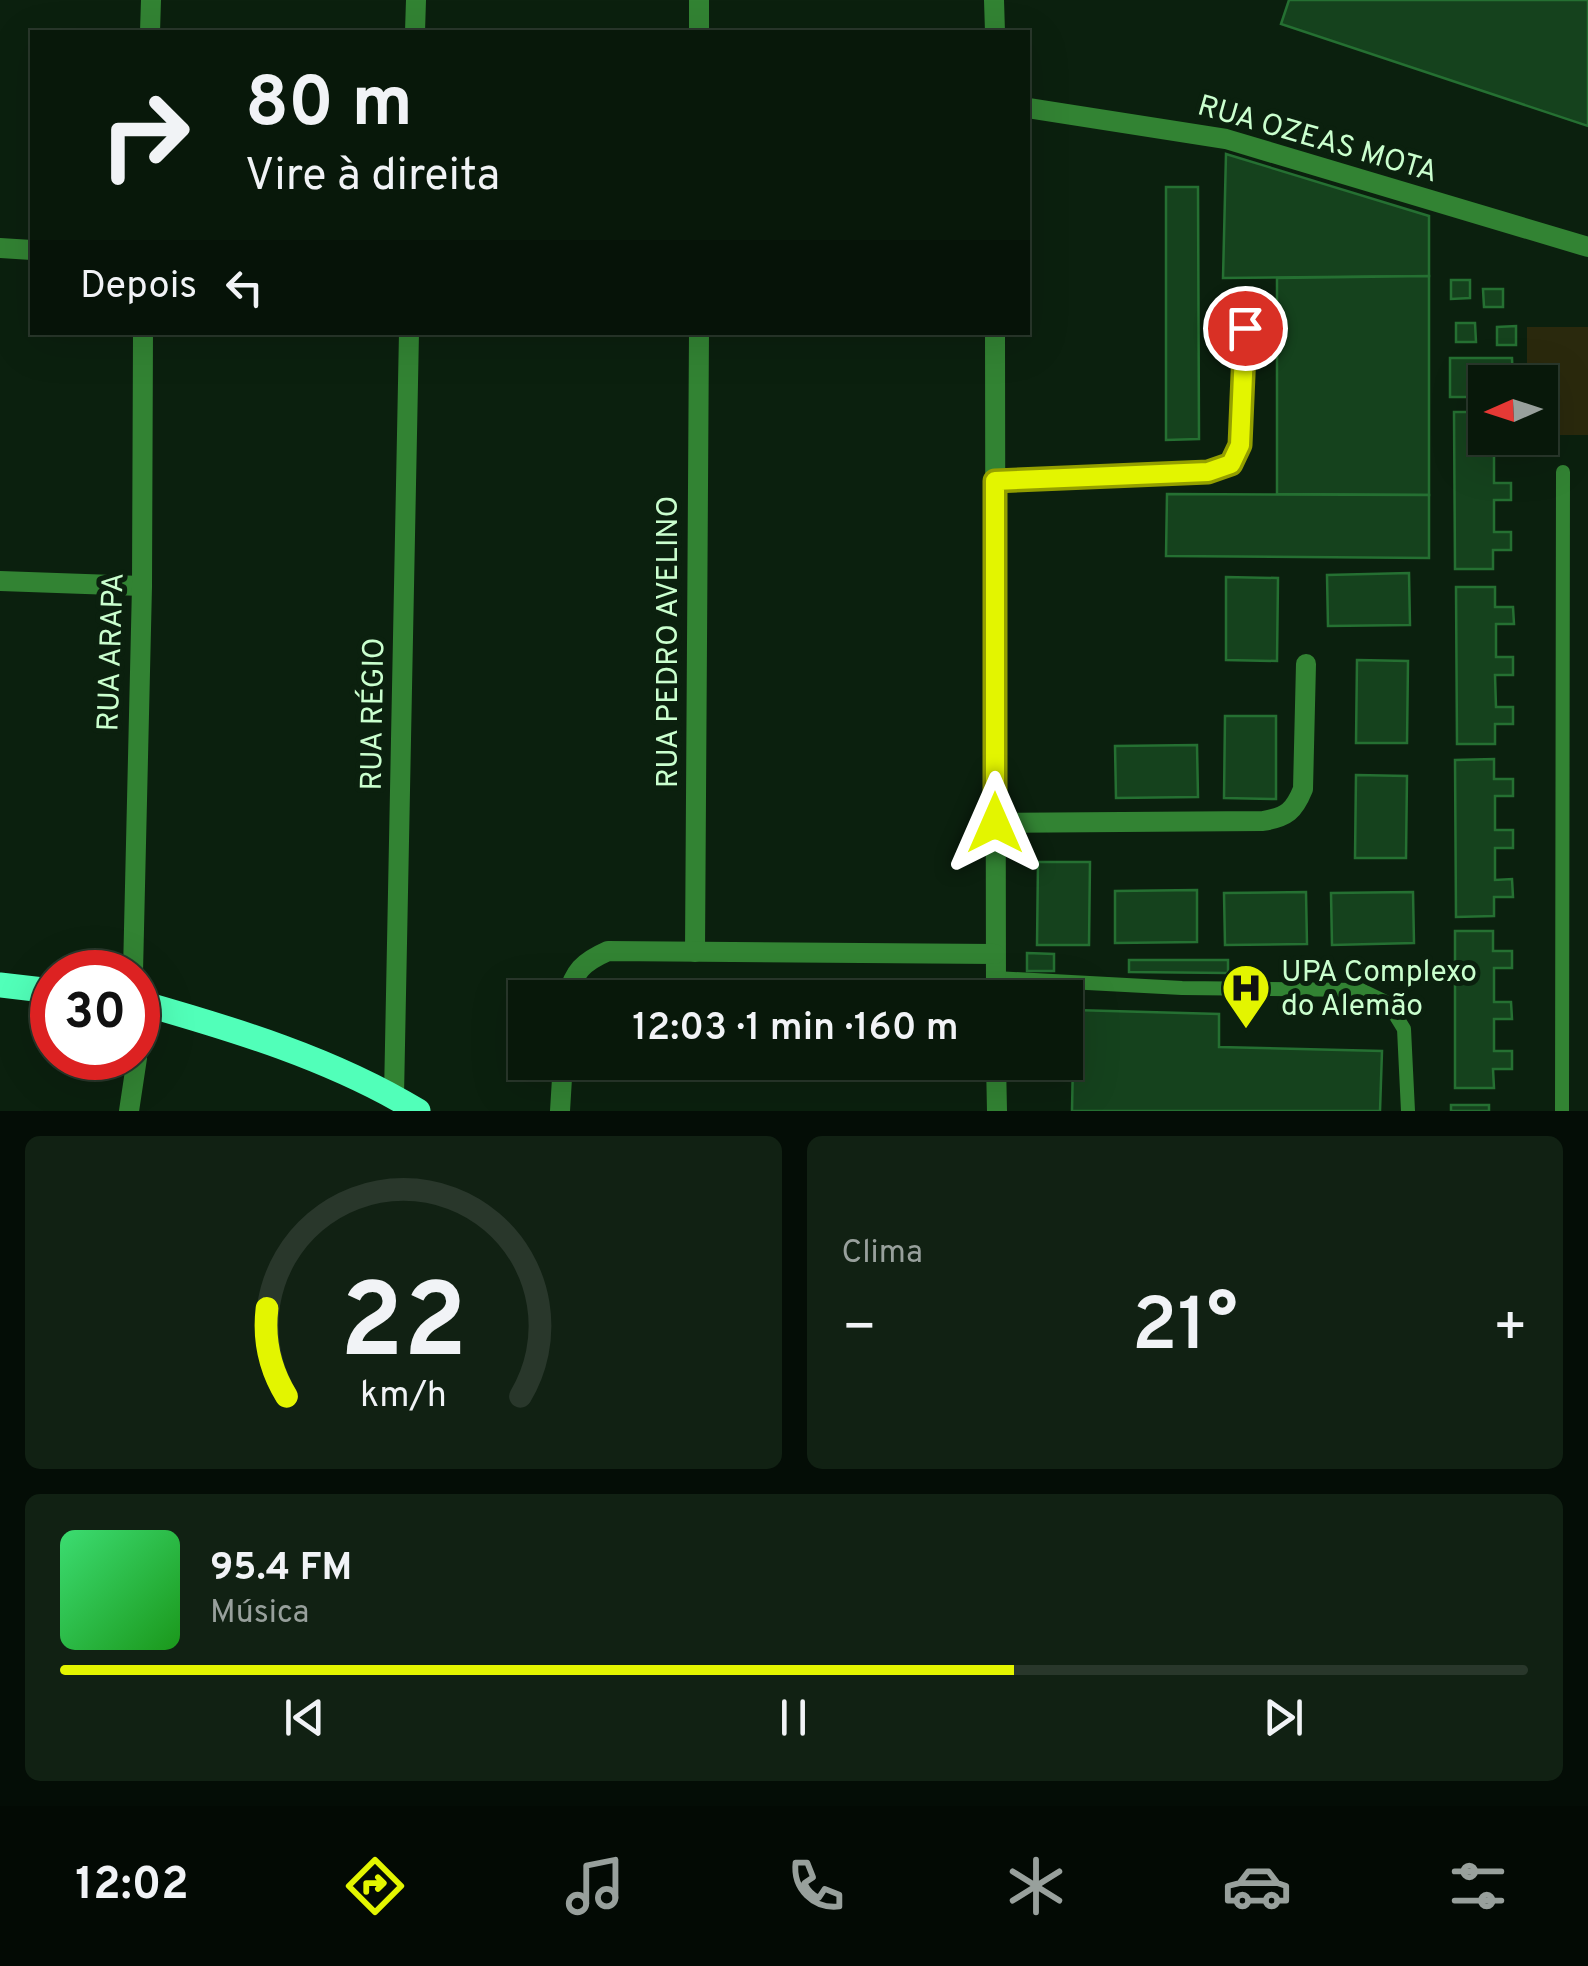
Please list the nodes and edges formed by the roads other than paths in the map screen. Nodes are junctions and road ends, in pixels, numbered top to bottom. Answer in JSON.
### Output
{"nodes":[{"id":1,"x":151,"y":0,"type":"edge"},
{"id":2,"x":416,"y":0,"type":"edge"},
{"id":3,"x":699,"y":0,"type":"edge"},
{"id":4,"x":994,"y":0,"type":"edge"},
{"id":5,"x":150,"y":30,"type":"edge"},
{"id":6,"x":415,"y":30,"type":"edge"},
{"id":7,"x":699,"y":30,"type":"edge"},
{"id":8,"x":994,"y":30,"type":"edge"},
{"id":9,"x":1030,"y":108,"type":"edge"},
{"id":10,"x":1588,"y":247,"type":"edge"},
{"id":11,"x":0,"y":248,"type":"edge"},
{"id":12,"x":30,"y":250,"type":"edge"},
{"id":13,"x":1245,"y":328,"type":"dead end"},
{"id":14,"x":143,"y":335,"type":"edge"},
{"id":15,"x":409,"y":335,"type":"edge"},
{"id":16,"x":698,"y":335,"type":"edge"},
{"id":17,"x":995,"y":335,"type":"edge"},
{"id":18,"x":1564,"y":472,"type":"dead end"},
{"id":19,"x":995,"y":481,"type":"junction"},
{"id":20,"x":0,"y":581,"type":"edge"},
{"id":21,"x":142,"y":586,"type":"junction"},
{"id":22,"x":1306,"y":664,"type":"dead end"},
{"id":23,"x":995,"y":823,"type":"junction"},
{"id":24,"x":134,"y":950,"type":"edge"},
{"id":25,"x":696,"y":952,"type":"junction"},
{"id":26,"x":995,"y":954,"type":"junction"},
{"id":27,"x":572,"y":980,"type":"edge"},
{"id":28,"x":996,"y":980,"type":"edge"},
{"id":29,"x":0,"y":985,"type":"edge"},
{"id":30,"x":30,"y":988,"type":"edge"},
{"id":31,"x":1083,"y":988,"type":"edge"},
{"id":32,"x":160,"y":1009,"type":"edge"},
{"id":33,"x":133,"y":1080,"type":"edge"},
{"id":34,"x":562,"y":1080,"type":"edge"},
{"id":35,"x":996,"y":1080,"type":"edge"},
{"id":36,"x":394,"y":1096,"type":"junction"},
{"id":37,"x":129,"y":1111,"type":"edge"},
{"id":38,"x":418,"y":1111,"type":"edge"},
{"id":39,"x":560,"y":1111,"type":"edge"},
{"id":40,"x":997,"y":1111,"type":"edge"},
{"id":41,"x":1408,"y":1111,"type":"edge"},
{"id":42,"x":1562,"y":1111,"type":"edge"}],
"edges":[{"from":1,"to":5,"type":"street"},
{"from":2,"to":6,"type":"street"},
{"from":3,"to":7,"type":"street"},
{"from":4,"to":8,"type":"street"},
{"from":9,"to":10,"type":"street","name":"RUA OZEAS MOTA"},
{"from":11,"to":12,"type":"street"},
{"from":13,"to":19,"type":"lane"},
{"from":14,"to":21,"type":"street","name":"RUA ARAPA"},
{"from":15,"to":36,"type":"street","name":"RUA RÉGIO"},
{"from":16,"to":25,"type":"street","name":"RUA PEDRO AVELINO"},
{"from":17,"to":19,"type":"street"},
{"from":18,"to":42,"type":"lane"},
{"from":19,"to":23,"type":"street"},
{"from":20,"to":21,"type":"street"},
{"from":21,"to":24,"type":"street","name":"RUA ARAPA"},
{"from":22,"to":23,"type":"street"},
{"from":23,"to":26,"type":"street"},
{"from":25,"to":26,"type":"street"},
{"from":25,"to":27,"type":"street"},
{"from":26,"to":28,"type":"street"},
{"from":29,"to":30,"type":"main road"},
{"from":31,"to":41,"type":"lane"},
{"from":32,"to":36,"type":"main road"},
{"from":33,"to":37,"type":"street"},
{"from":34,"to":39,"type":"street"},
{"from":35,"to":40,"type":"street"},
{"from":36,"to":38,"type":"main road"}]}
